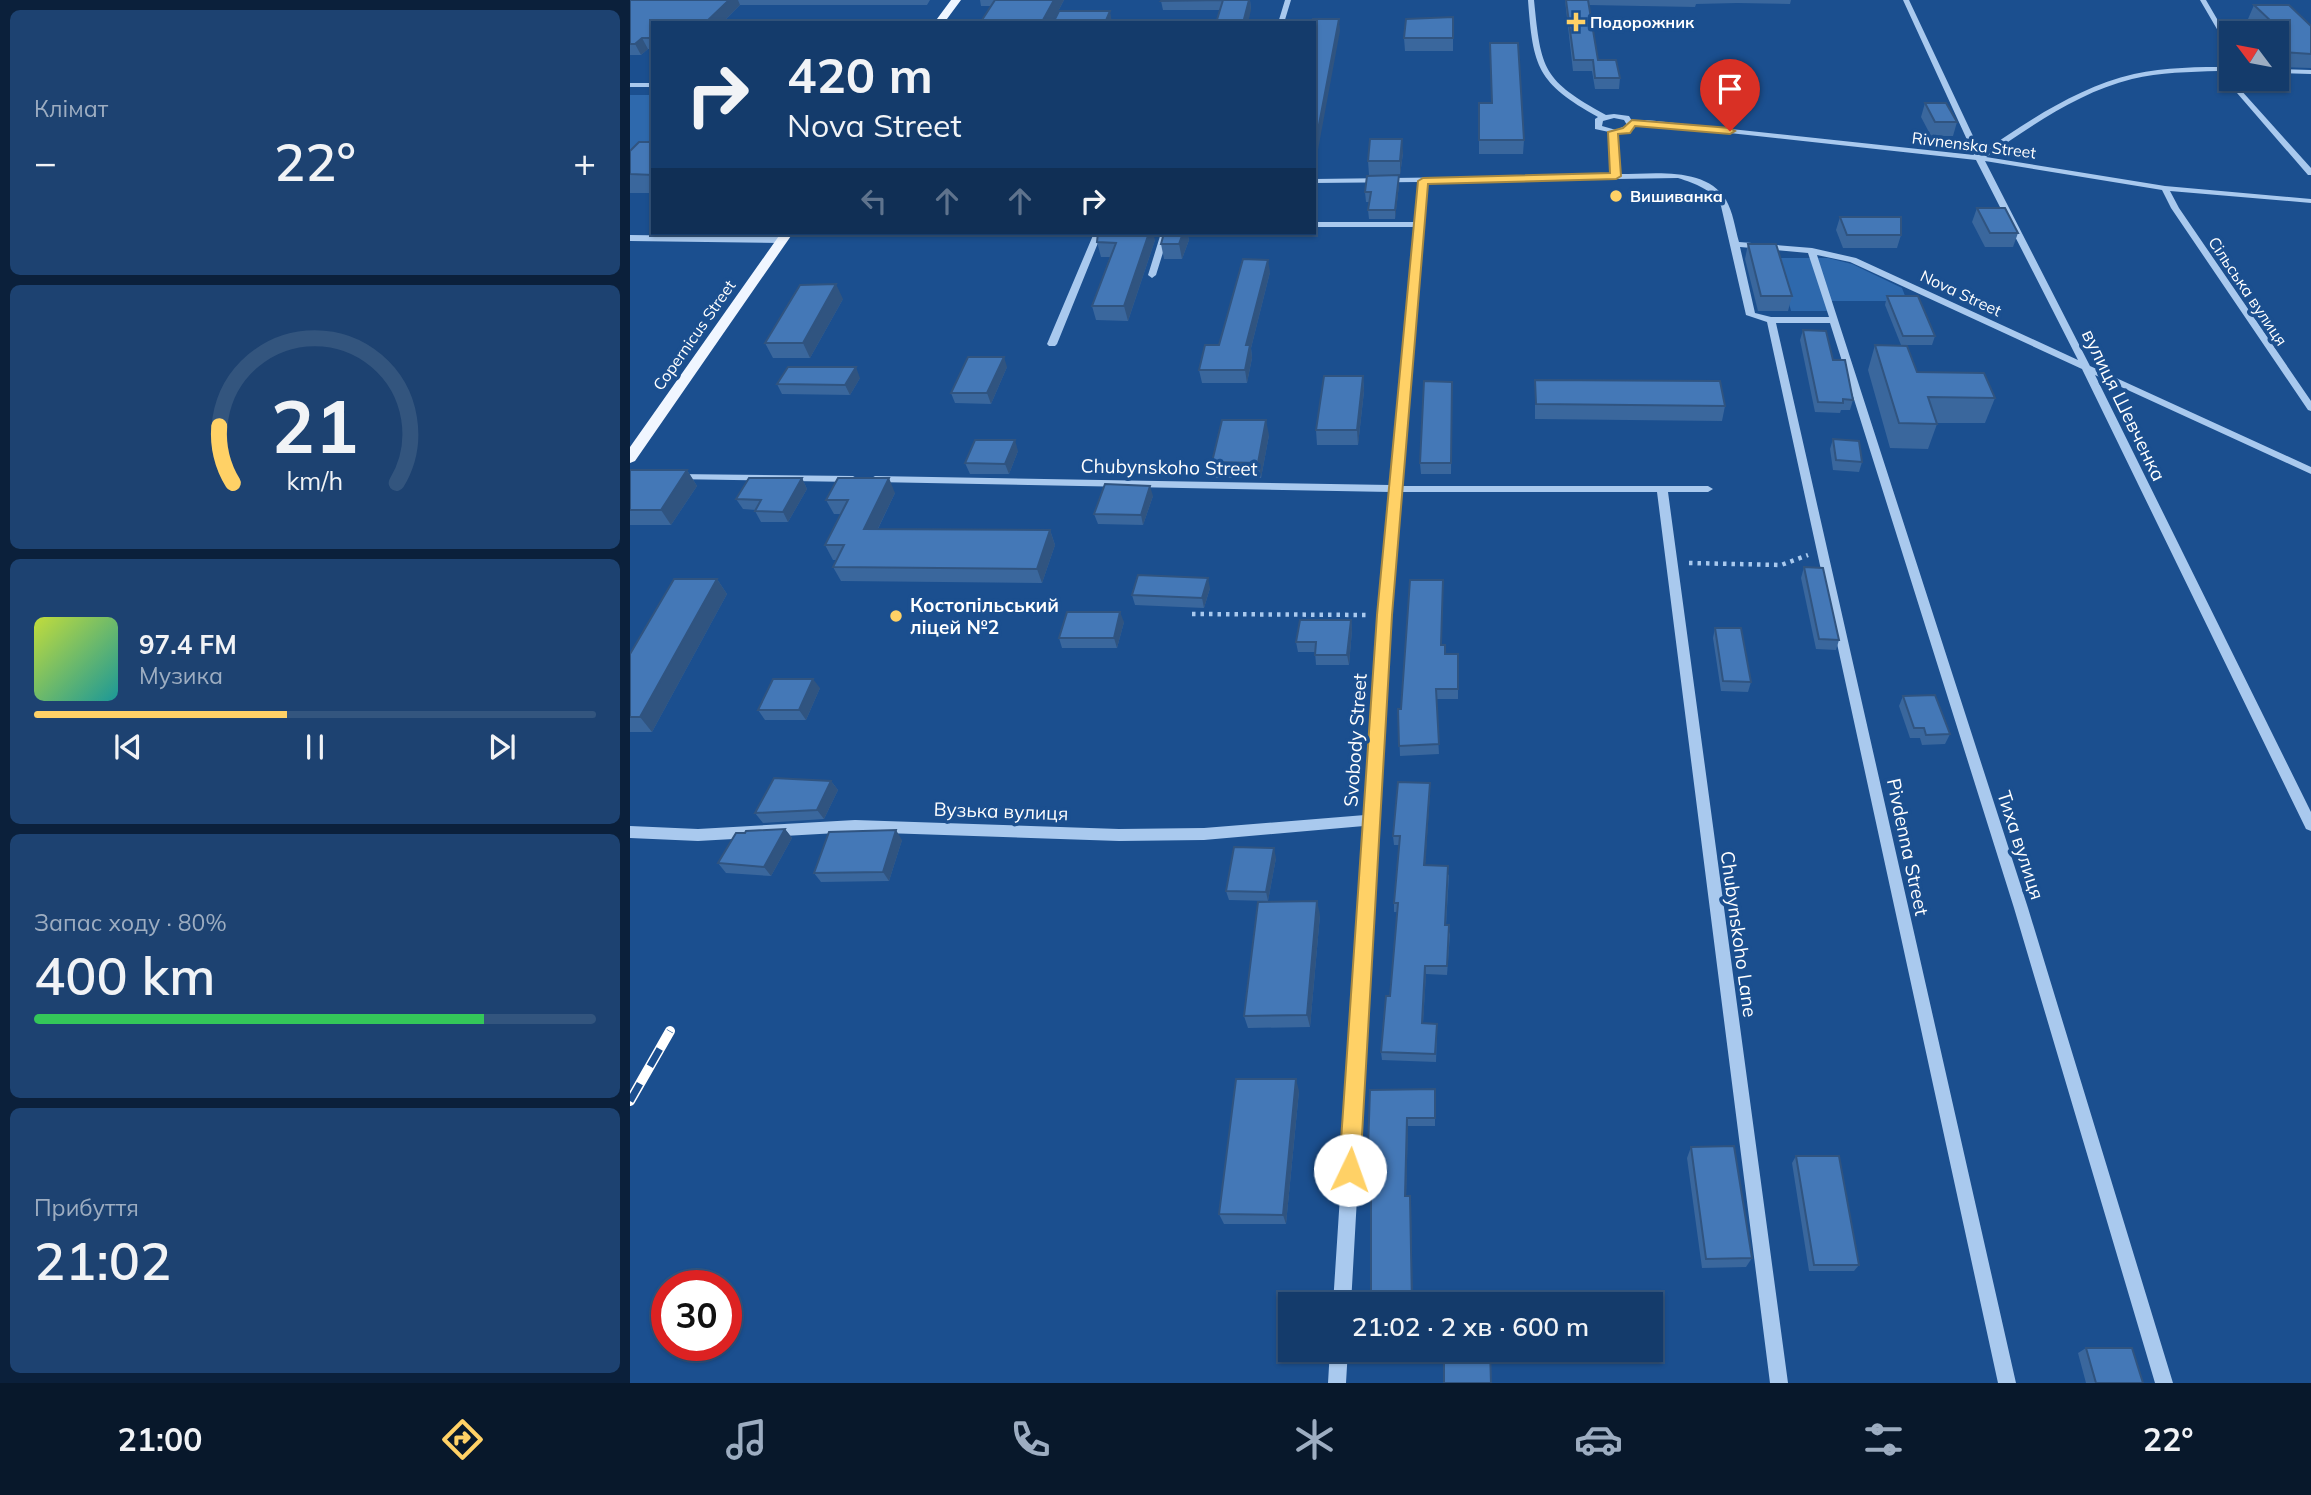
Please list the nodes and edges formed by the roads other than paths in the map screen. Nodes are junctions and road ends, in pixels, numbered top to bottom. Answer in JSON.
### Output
{"nodes":[{"id":1,"x":956,"y":0,"type":"edge"},
{"id":2,"x":1288,"y":0,"type":"edge"},
{"id":3,"x":1531,"y":0,"type":"edge"},
{"id":4,"x":1906,"y":0,"type":"edge"},
{"id":5,"x":2203,"y":0,"type":"edge"},
{"id":6,"x":940,"y":21,"type":"edge"},
{"id":7,"x":1282,"y":21,"type":"edge"},
{"id":8,"x":2219,"y":27,"type":"edge"},
{"id":9,"x":2219,"y":69,"type":"edge"},
{"id":10,"x":2289,"y":71,"type":"edge"},
{"id":11,"x":2311,"y":72,"type":"edge"},
{"id":12,"x":630,"y":85,"type":"edge"},
{"id":13,"x":651,"y":85,"type":"edge"},
{"id":14,"x":2239,"y":91,"type":"edge"},
{"id":15,"x":1603,"y":117,"type":"junction"},
{"id":16,"x":1632,"y":123,"type":"junction"},
{"id":17,"x":1613,"y":132,"type":"junction"},
{"id":18,"x":1979,"y":158,"type":"junction"},
{"id":19,"x":2311,"y":173,"type":"edge"},
{"id":20,"x":1616,"y":176,"type":"junction"},
{"id":21,"x":1316,"y":181,"type":"edge"},
{"id":22,"x":1423,"y":181,"type":"junction"},
{"id":23,"x":2165,"y":188,"type":"junction"},
{"id":24,"x":2311,"y":201,"type":"edge"},
{"id":25,"x":1419,"y":224,"type":"junction"},
{"id":26,"x":1316,"y":225,"type":"edge"},
{"id":27,"x":1097,"y":235,"type":"edge"},
{"id":28,"x":1164,"y":235,"type":"edge"},
{"id":29,"x":784,"y":236,"type":"edge"},
{"id":30,"x":630,"y":238,"type":"edge"},
{"id":31,"x":1735,"y":244,"type":"junction"},
{"id":32,"x":1812,"y":251,"type":"junction"},
{"id":33,"x":1152,"y":275,"type":"dead end"},
{"id":34,"x":1771,"y":320,"type":"junction"},
{"id":35,"x":1835,"y":320,"type":"junction"},
{"id":36,"x":1052,"y":344,"type":"dead end"},
{"id":37,"x":2087,"y":369,"type":"junction"},
{"id":38,"x":2311,"y":408,"type":"edge"},
{"id":39,"x":630,"y":458,"type":"edge"},
{"id":40,"x":2311,"y":471,"type":"edge"},
{"id":41,"x":657,"y":477,"type":"edge"},
{"id":42,"x":1397,"y":489,"type":"junction"},
{"id":43,"x":1708,"y":489,"type":"dead end"},
{"id":44,"x":1662,"y":490,"type":"junction"},
{"id":45,"x":1370,"y":820,"type":"junction"},
{"id":46,"x":2311,"y":825,"type":"edge"},
{"id":47,"x":630,"y":832,"type":"edge"},
{"id":48,"x":1343,"y":1292,"type":"edge"},
{"id":49,"x":1338,"y":1362,"type":"edge"},
{"id":50,"x":1337,"y":1383,"type":"edge"},
{"id":51,"x":1779,"y":1383,"type":"edge"},
{"id":52,"x":2007,"y":1383,"type":"edge"},
{"id":53,"x":2165,"y":1383,"type":"edge"}],
"edges":[{"from":1,"to":6,"type":"main road"},
{"from":2,"to":7,"type":"street"},
{"from":3,"to":15,"type":"street"},
{"from":4,"to":18,"type":"street","name":"вулиця Шевченка"},
{"from":5,"to":8,"type":"street"},
{"from":9,"to":18,"type":"street"},
{"from":10,"to":11,"type":"street"},
{"from":12,"to":13,"type":"street"},
{"from":14,"to":19,"type":"street"},
{"from":15,"to":16,"type":"street","name":"Rivnenska Street"},
{"from":15,"to":17,"type":"street"},
{"from":16,"to":17,"type":"street"},
{"from":16,"to":18,"type":"street","name":"Rivnenska Street"},
{"from":17,"to":20,"type":"street"},
{"from":18,"to":23,"type":"street","name":"Rivnenska Street"},
{"from":18,"to":37,"type":"street","name":"вулиця Шевченка"},
{"from":20,"to":22,"type":"street"},
{"from":20,"to":31,"type":"street"},
{"from":21,"to":22,"type":"street"},
{"from":22,"to":25,"type":"street","name":"Svobody Street"},
{"from":23,"to":24,"type":"street","name":"Rivnenska Street"},
{"from":23,"to":38,"type":"street","name":"Сільська вулиця"},
{"from":25,"to":26,"type":"street"},
{"from":25,"to":42,"type":"street","name":"Svobody Street"},
{"from":27,"to":36,"type":"street"},
{"from":28,"to":33,"type":"street"},
{"from":29,"to":30,"type":"street"},
{"from":29,"to":39,"type":"main road","name":"Copernicus Street"},
{"from":31,"to":32,"type":"street","name":"Nova Street"},
{"from":31,"to":34,"type":"street"},
{"from":32,"to":35,"type":"street","name":"Тиха вулиця"},
{"from":32,"to":37,"type":"street","name":"Nova Street"},
{"from":34,"to":35,"type":"street"},
{"from":34,"to":52,"type":"street","name":"Pivdenna Street"},
{"from":35,"to":53,"type":"street","name":"Тиха вулиця"},
{"from":37,"to":40,"type":"street","name":"Nova Street"},
{"from":37,"to":46,"type":"street","name":"вулиця Шевченка"},
{"from":41,"to":42,"type":"street","name":"Chubynskoho Street"},
{"from":42,"to":44,"type":"street","name":"Chubynskoho Street"},
{"from":42,"to":45,"type":"street","name":"Svobody Street"},
{"from":43,"to":44,"type":"street","name":"Chubynskoho Street"},
{"from":44,"to":51,"type":"street","name":"Chubynskoho Lane"},
{"from":45,"to":47,"type":"street","name":"Вузька вулиця"},
{"from":45,"to":48,"type":"street","name":"Svobody Street"},
{"from":49,"to":50,"type":"street"}]}
